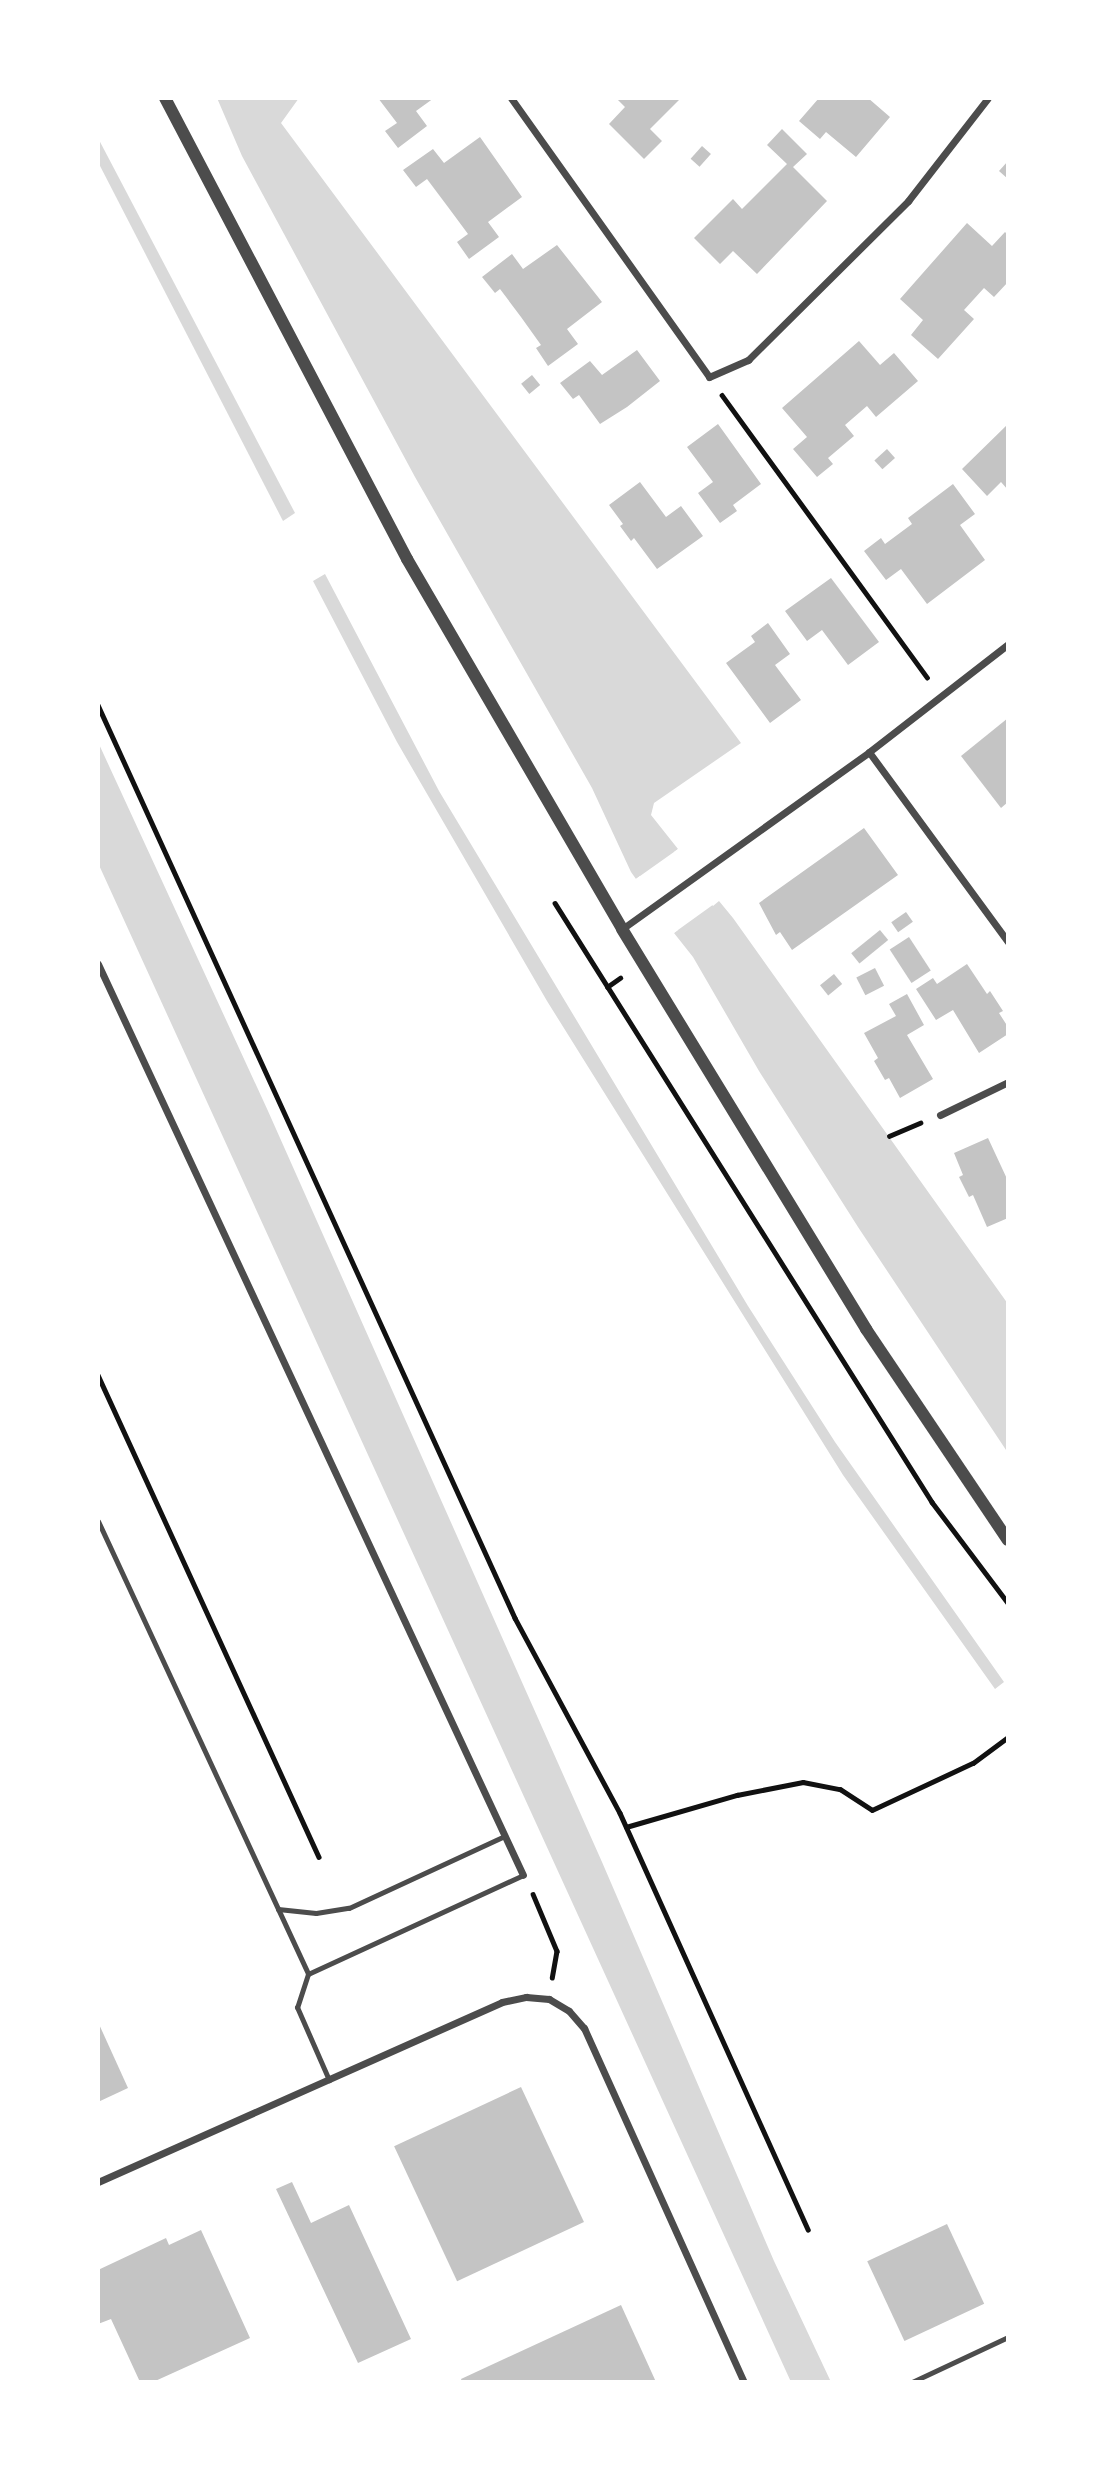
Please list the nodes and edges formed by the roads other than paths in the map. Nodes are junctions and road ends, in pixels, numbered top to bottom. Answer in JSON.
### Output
{"nodes":[{"id":1,"x":164,"y":98,"type":"edge"},
{"id":2,"x":511,"y":98,"type":"edge"},
{"id":3,"x":988,"y":98,"type":"edge"},
{"id":4,"x":1008,"y":644,"type":"edge"},
{"id":5,"x":869,"y":752,"type":"junction"},
{"id":6,"x":622,"y":929,"type":"junction"},
{"id":7,"x":1008,"y":942,"type":"edge"},
{"id":8,"x":98,"y":964,"type":"edge"},
{"id":9,"x":1008,"y":1082,"type":"edge"},
{"id":10,"x":940,"y":1115,"type":"dead end"},
{"id":11,"x":98,"y":1521,"type":"edge"},
{"id":12,"x":1008,"y":1540,"type":"edge"},
{"id":13,"x":506,"y":1836,"type":"junction"},
{"id":14,"x":523,"y":1875,"type":"joint"},
{"id":15,"x":278,"y":1909,"type":"junction"},
{"id":16,"x":308,"y":1974,"type":"junction"},
{"id":17,"x":329,"y":2080,"type":"junction"},
{"id":18,"x":98,"y":2182,"type":"edge"},
{"id":19,"x":1008,"y":2337,"type":"edge"},
{"id":20,"x":744,"y":2382,"type":"edge"},
{"id":21,"x":912,"y":2382,"type":"edge"}],
"edges":[{"from":1,"to":6,"type":"street"},
{"from":2,"to":3,"type":"street"},
{"from":4,"to":5,"type":"street"},
{"from":5,"to":6,"type":"street"},
{"from":5,"to":7,"type":"street"},
{"from":6,"to":12,"type":"street"},
{"from":8,"to":13,"type":"street"},
{"from":9,"to":10,"type":"street"},
{"from":11,"to":15,"type":"lane"},
{"from":13,"to":14,"type":"street"},
{"from":13,"to":15,"type":"lane"},
{"from":14,"to":16,"type":"lane"},
{"from":15,"to":16,"type":"lane"},
{"from":16,"to":17,"type":"lane"},
{"from":17,"to":18,"type":"street"},
{"from":17,"to":20,"type":"street"},
{"from":19,"to":21,"type":"lane"}]}
